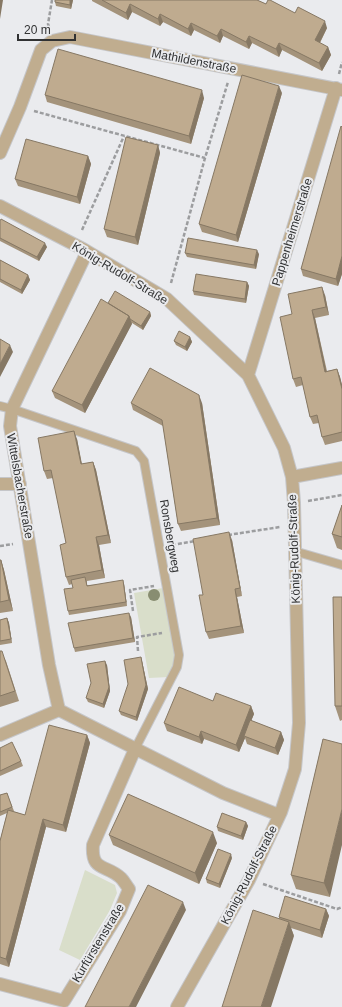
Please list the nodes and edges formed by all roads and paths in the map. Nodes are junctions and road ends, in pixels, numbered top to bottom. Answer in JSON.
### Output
{"nodes":[{"id":1,"x":52,"y":0,"type":"edge"},
{"id":2,"x":52,"y":41,"type":"junction"},
{"id":3,"x":232,"y":68,"type":"junction"},
{"id":4,"x":339,"y":89,"type":"edge"},
{"id":5,"x":20,"y":107,"type":"junction"},
{"id":6,"x":124,"y":136,"type":"junction"},
{"id":7,"x":0,"y":153,"type":"edge"},
{"id":8,"x":205,"y":158,"type":"junction"},
{"id":9,"x":0,"y":206,"type":"edge"},
{"id":10,"x":75,"y":246,"type":"junction"},
{"id":11,"x":87,"y":252,"type":"junction"},
{"id":12,"x":167,"y":299,"type":"junction"},
{"id":13,"x":248,"y":375,"type":"junction"},
{"id":14,"x":0,"y":406,"type":"edge"},
{"id":15,"x":12,"y":409,"type":"junction"},
{"id":16,"x":342,"y":468,"type":"edge"},
{"id":17,"x":292,"y":477,"type":"junction"},
{"id":18,"x":0,"y":484,"type":"edge"},
{"id":19,"x":20,"y":484,"type":"junction"},
{"id":20,"x":342,"y":495,"type":"edge"},
{"id":21,"x":294,"y":503,"type":"junction"},
{"id":22,"x":294,"y":524,"type":"junction"},
{"id":23,"x":228,"y":535,"type":"edge"},
{"id":24,"x":198,"y":540,"type":"edge"},
{"id":25,"x":160,"y":547,"type":"junction"},
{"id":26,"x":294,"y":550,"type":"junction"},
{"id":27,"x":342,"y":565,"type":"edge"},
{"id":28,"x":167,"y":584,"type":"junction"},
{"id":29,"x":133,"y":611,"type":"dead end"},
{"id":30,"x":174,"y":632,"type":"junction"},
{"id":31,"x":138,"y":651,"type":"dead end"},
{"id":32,"x":59,"y":710,"type":"junction"},
{"id":33,"x":0,"y":735,"type":"edge"},
{"id":34,"x":135,"y":749,"type":"junction"},
{"id":35,"x":279,"y":815,"type":"junction"},
{"id":36,"x":249,"y":880,"type":"junction"},
{"id":37,"x":342,"y":907,"type":"edge"},
{"id":38,"x":0,"y":984,"type":"edge"},
{"id":39,"x":177,"y":1007,"type":"edge"}],
"edges":[{"from":1,"to":2,"type":"path"},
{"from":2,"to":3,"type":"street","name":"Mathildenstraße"},
{"from":2,"to":5,"type":"street"},
{"from":3,"to":4,"type":"street","name":"Mathildenstraße"},
{"from":3,"to":8,"type":"path"},
{"from":4,"to":13,"type":"street","name":"Pappenheimerstraße"},
{"from":5,"to":6,"type":"path"},
{"from":5,"to":7,"type":"street"},
{"from":6,"to":8,"type":"path"},
{"from":6,"to":10,"type":"path"},
{"from":8,"to":12,"type":"path"},
{"from":9,"to":10,"type":"street","name":"König-Rudolf-Straße"},
{"from":10,"to":11,"type":"street","name":"König-Rudolf-Straße"},
{"from":11,"to":12,"type":"street","name":"König-Rudolf-Straße"},
{"from":11,"to":15,"type":"street","name":"Wittelsbacherstraße"},
{"from":12,"to":13,"type":"street","name":"König-Rudolf-Straße"},
{"from":13,"to":17,"type":"street","name":"König-Rudolf-Straße"},
{"from":14,"to":15,"type":"lane","name":"Ronsbergweg"},
{"from":15,"to":19,"type":"street","name":"Wittelsbacherstraße"},
{"from":15,"to":25,"type":"lane","name":"Ronsbergweg"},
{"from":16,"to":17,"type":"street"},
{"from":17,"to":21,"type":"street","name":"König-Rudolf-Straße"},
{"from":18,"to":19,"type":"street"},
{"from":19,"to":32,"type":"street","name":"Wittelsbacherstraße"},
{"from":20,"to":21,"type":"path"},
{"from":21,"to":22,"type":"street","name":"König-Rudolf-Straße"},
{"from":22,"to":23,"type":"path"},
{"from":22,"to":26,"type":"street","name":"König-Rudolf-Straße"},
{"from":24,"to":25,"type":"path"},
{"from":25,"to":28,"type":"lane","name":"Ronsbergweg"},
{"from":26,"to":27,"type":"lane"},
{"from":26,"to":35,"type":"street","name":"König-Rudolf-Straße"},
{"from":28,"to":29,"type":"path"},
{"from":28,"to":30,"type":"lane","name":"Ronsbergweg"},
{"from":30,"to":31,"type":"path"},
{"from":30,"to":34,"type":"lane","name":"Ronsbergweg"},
{"from":32,"to":33,"type":"street"},
{"from":32,"to":34,"type":"street"},
{"from":34,"to":35,"type":"street"},
{"from":34,"to":38,"type":"street","name":"Kurfürstenstraße"},
{"from":35,"to":36,"type":"street","name":"König-Rudolf-Straße"},
{"from":36,"to":37,"type":"path"},
{"from":36,"to":39,"type":"street","name":"König-Rudolf-Straße"}]}
